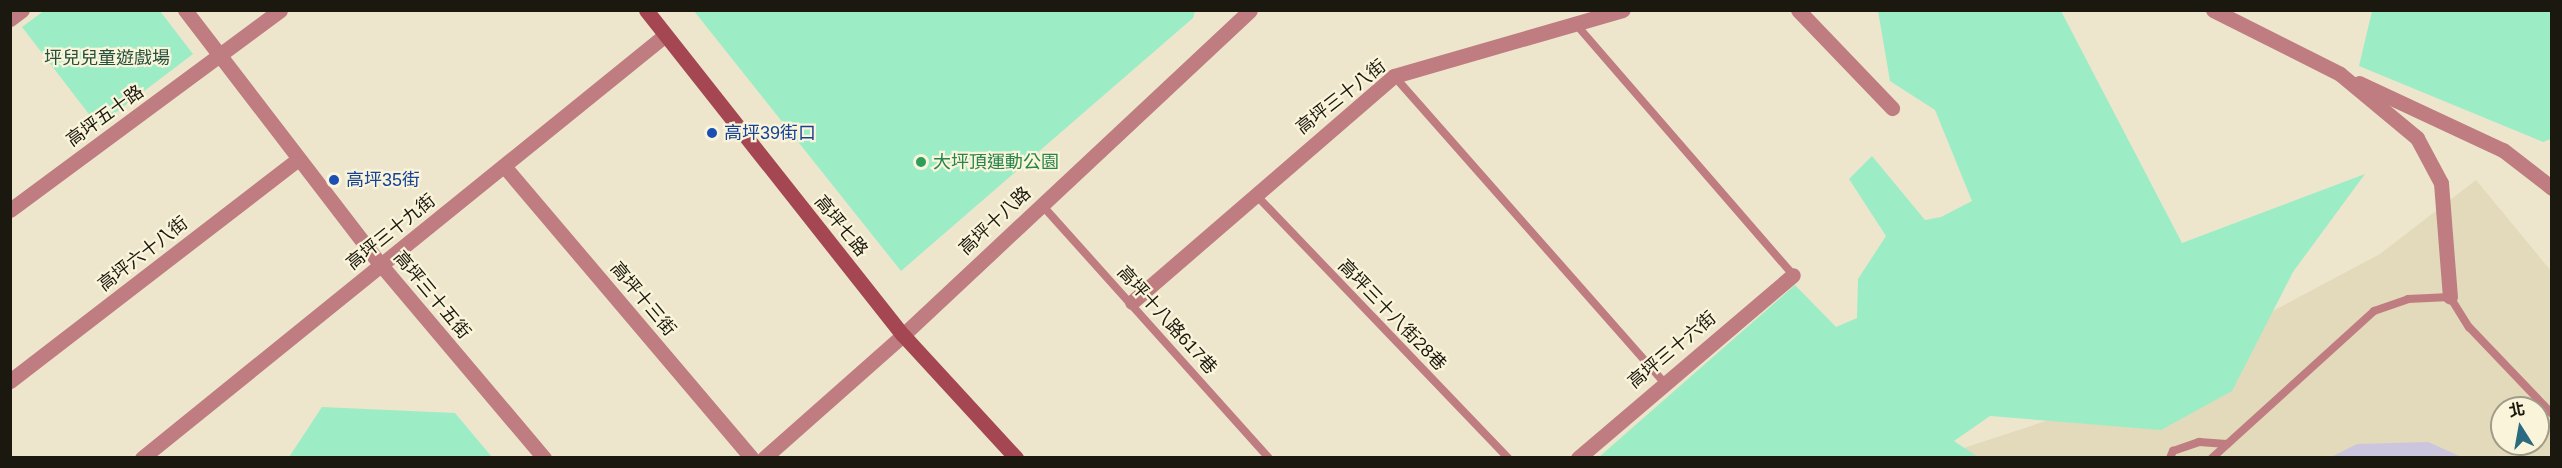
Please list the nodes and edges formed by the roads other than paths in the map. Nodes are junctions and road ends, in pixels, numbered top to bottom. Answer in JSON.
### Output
{"nodes":[{"id":1,"x":22,"y":10,"type":"edge"},
{"id":2,"x":185,"y":10,"type":"edge"},
{"id":3,"x":280,"y":10,"type":"edge"},
{"id":4,"x":646,"y":10,"type":"edge"},
{"id":5,"x":1250,"y":10,"type":"edge"},
{"id":6,"x":1623,"y":10,"type":"edge"},
{"id":7,"x":1798,"y":10,"type":"edge"},
{"id":8,"x":2213,"y":10,"type":"edge"},
{"id":9,"x":10,"y":19,"type":"edge"},
{"id":10,"x":1574,"y":22,"type":"junction"},
{"id":11,"x":664,"y":36,"type":"junction"},
{"id":12,"x":219,"y":56,"type":"junction"},
{"id":13,"x":2340,"y":74,"type":"junction"},
{"id":14,"x":1394,"y":76,"type":"junction"},
{"id":15,"x":1892,"y":108,"type":"dead end"},
{"id":16,"x":298,"y":159,"type":"junction"},
{"id":17,"x":504,"y":166,"type":"junction"},
{"id":18,"x":2552,"y":188,"type":"edge"},
{"id":19,"x":1254,"y":193,"type":"junction"},
{"id":20,"x":1041,"y":204,"type":"junction"},
{"id":21,"x":10,"y":210,"type":"edge"},
{"id":22,"x":381,"y":265,"type":"junction"},
{"id":23,"x":1793,"y":275,"type":"joint"},
{"id":24,"x":2450,"y":297,"type":"junction"},
{"id":25,"x":1131,"y":302,"type":"junction"},
{"id":26,"x":903,"y":335,"type":"junction"},
{"id":27,"x":10,"y":381,"type":"edge"},
{"id":28,"x":1663,"y":381,"type":"junction"},
{"id":29,"x":2552,"y":414,"type":"edge"},
{"id":30,"x":2227,"y":444,"type":"junction"},
{"id":31,"x":142,"y":458,"type":"edge"},
{"id":32,"x":544,"y":458,"type":"edge"},
{"id":33,"x":752,"y":458,"type":"edge"},
{"id":34,"x":764,"y":458,"type":"edge"},
{"id":35,"x":1016,"y":458,"type":"edge"},
{"id":36,"x":1269,"y":458,"type":"edge"},
{"id":37,"x":1508,"y":458,"type":"edge"},
{"id":38,"x":1578,"y":458,"type":"edge"},
{"id":39,"x":2170,"y":458,"type":"edge"},
{"id":40,"x":2211,"y":458,"type":"edge"}],
"edges":[{"from":1,"to":9,"type":"street"},
{"from":2,"to":12,"type":"street","name":"高坪三十五街"},
{"from":3,"to":12,"type":"street","name":"高坪五十路"},
{"from":4,"to":11,"type":"street","name":"高坪七路"},
{"from":5,"to":20,"type":"street","name":"高坪十八路"},
{"from":6,"to":10,"type":"street","name":"高坪三十八街"},
{"from":7,"to":15,"type":"street"},
{"from":8,"to":13,"type":"street"},
{"from":10,"to":14,"type":"street","name":"高坪三十八街"},
{"from":10,"to":23,"type":"lane"},
{"from":11,"to":17,"type":"street","name":"高坪三十九街"},
{"from":11,"to":26,"type":"street","name":"高坪七路"},
{"from":12,"to":16,"type":"street","name":"高坪三十五街"},
{"from":12,"to":21,"type":"street","name":"高坪五十路"},
{"from":13,"to":18,"type":"street"},
{"from":13,"to":24,"type":"street"},
{"from":14,"to":19,"type":"street","name":"高坪三十八街"},
{"from":14,"to":28,"type":"lane"},
{"from":16,"to":22,"type":"street","name":"高坪三十五街"},
{"from":16,"to":27,"type":"street","name":"高坪六十八街"},
{"from":17,"to":22,"type":"street","name":"高坪三十九街"},
{"from":17,"to":33,"type":"street","name":"高坪十三街"},
{"from":19,"to":25,"type":"street","name":"高坪三十八街"},
{"from":19,"to":37,"type":"lane","name":"高坪三十八街28巷"},
{"from":20,"to":25,"type":"lane","name":"高坪十八路617巷"},
{"from":20,"to":26,"type":"street","name":"高坪十八路"},
{"from":22,"to":31,"type":"street","name":"高坪三十九街"},
{"from":22,"to":32,"type":"street","name":"高坪三十五街"},
{"from":23,"to":28,"type":"street","name":"高坪三十六街"},
{"from":24,"to":29,"type":"lane"},
{"from":24,"to":30,"type":"lane"},
{"from":25,"to":36,"type":"lane","name":"高坪十八路617巷"},
{"from":26,"to":34,"type":"street","name":"高坪十八路"},
{"from":26,"to":35,"type":"street","name":"高坪七路"},
{"from":28,"to":38,"type":"street","name":"高坪三十六街"},
{"from":30,"to":39,"type":"lane"},
{"from":30,"to":40,"type":"lane"}]}
